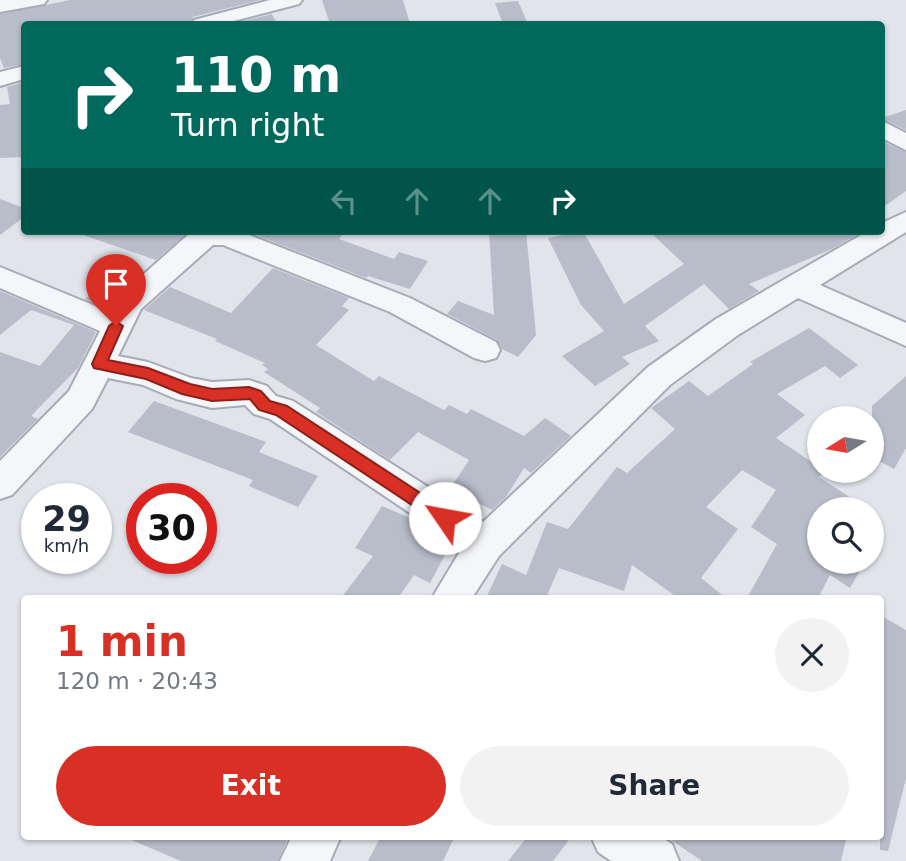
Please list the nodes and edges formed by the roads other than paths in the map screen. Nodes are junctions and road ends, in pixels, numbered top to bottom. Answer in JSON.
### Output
{"nodes":[{"id":1,"x":37,"y":0,"type":"edge"},
{"id":2,"x":292,"y":0,"type":"edge"},
{"id":3,"x":0,"y":6,"type":"edge"},
{"id":4,"x":212,"y":21,"type":"edge"},
{"id":5,"x":21,"y":73,"type":"edge"},
{"id":6,"x":0,"y":79,"type":"edge"},
{"id":7,"x":885,"y":130,"type":"edge"},
{"id":8,"x":906,"y":143,"type":"edge"},
{"id":9,"x":906,"y":220,"type":"edge"},
{"id":10,"x":885,"y":233,"type":"edge"},
{"id":11,"x":881,"y":235,"type":"edge"},
{"id":12,"x":0,"y":277,"type":"edge"},
{"id":13,"x":796,"y":286,"type":"junction"},
{"id":14,"x":116,"y":326,"type":"junction"},
{"id":15,"x":906,"y":335,"type":"edge"},
{"id":16,"x":485,"y":351,"type":"dead end"},
{"id":17,"x":99,"y":364,"type":"junction"},
{"id":18,"x":0,"y":484,"type":"edge"},
{"id":19,"x":486,"y":544,"type":"junction"},
{"id":20,"x":453,"y":595,"type":"edge"},
{"id":21,"x":315,"y":840,"type":"edge"},
{"id":22,"x":621,"y":840,"type":"edge"},
{"id":23,"x":304,"y":861,"type":"edge"},
{"id":24,"x":655,"y":861,"type":"edge"}],
"edges":[{"from":1,"to":3,"type":"street"},
{"from":2,"to":4,"type":"street"},
{"from":5,"to":6,"type":"street"},
{"from":7,"to":8,"type":"street"},
{"from":9,"to":10,"type":"street"},
{"from":11,"to":13,"type":"street"},
{"from":12,"to":14,"type":"street"},
{"from":13,"to":15,"type":"street"},
{"from":13,"to":19,"type":"street"},
{"from":14,"to":16,"type":"street"},
{"from":14,"to":17,"type":"street"},
{"from":17,"to":18,"type":"street"},
{"from":17,"to":19,"type":"street"},
{"from":19,"to":20,"type":"street"},
{"from":21,"to":23,"type":"street"},
{"from":22,"to":24,"type":"street"}]}
